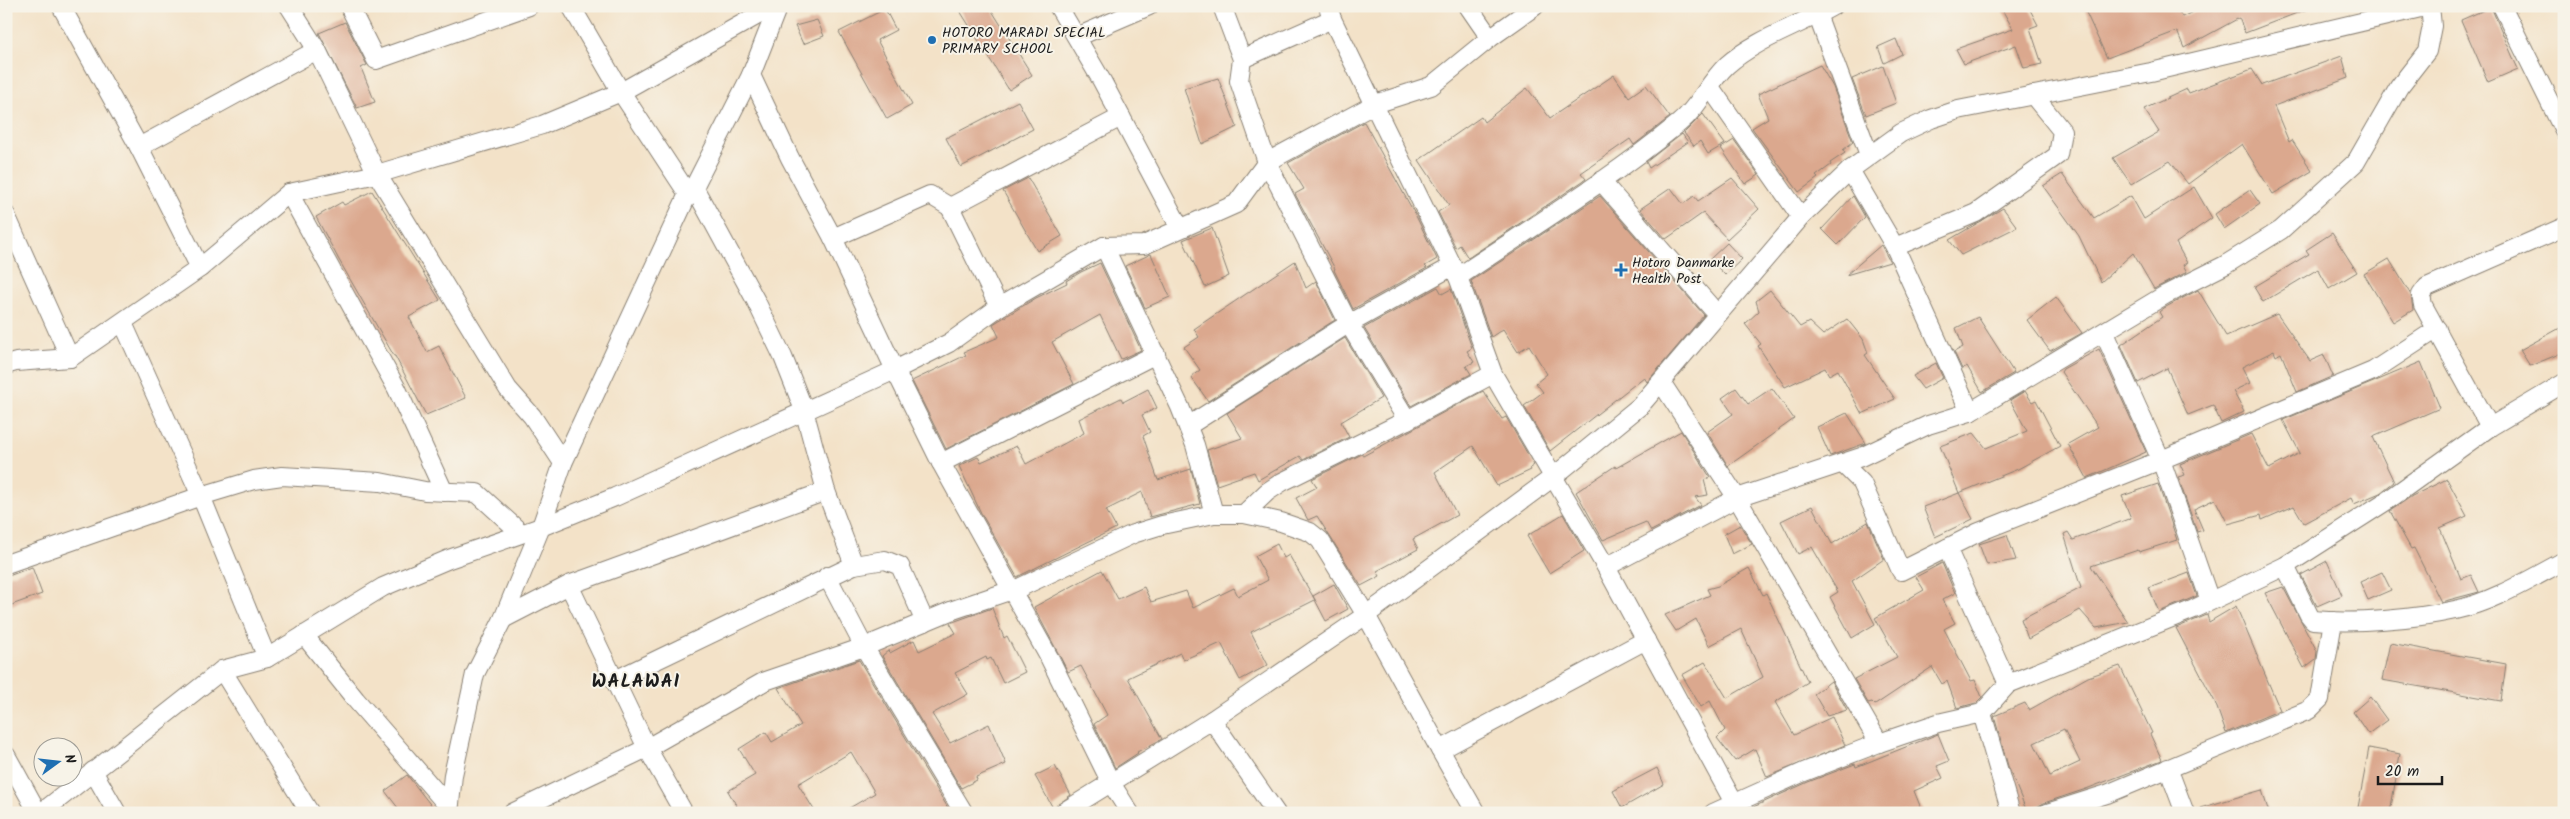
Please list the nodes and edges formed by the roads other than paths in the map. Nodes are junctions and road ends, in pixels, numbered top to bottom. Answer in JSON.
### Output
{"nodes":[{"id":1,"x":61,"y":6,"type":"edge"},
{"id":2,"x":289,"y":6,"type":"edge"},
{"id":3,"x":349,"y":6,"type":"edge"},
{"id":4,"x":529,"y":6,"type":"edge"},
{"id":5,"x":571,"y":6,"type":"edge"},
{"id":6,"x":1058,"y":6,"type":"edge"},
{"id":7,"x":1150,"y":6,"type":"edge"},
{"id":8,"x":1222,"y":6,"type":"edge"},
{"id":9,"x":1468,"y":6,"type":"edge"},
{"id":10,"x":1535,"y":6,"type":"edge"},
{"id":11,"x":2429,"y":6,"type":"edge"},
{"id":12,"x":2502,"y":6,"type":"edge"},
{"id":13,"x":770,"y":7,"type":"edge"},
{"id":14,"x":1822,"y":9,"type":"edge"},
{"id":15,"x":1120,"y":12,"type":"edge"},
{"id":16,"x":1330,"y":13,"type":"edge"},
{"id":17,"x":1077,"y":37,"type":"junction"},
{"id":18,"x":1490,"y":38,"type":"junction"},
{"id":19,"x":317,"y":50,"type":"junction"},
{"id":20,"x":1242,"y":59,"type":"junction"},
{"id":21,"x":751,"y":75,"type":"junction"},
{"id":22,"x":1710,"y":87,"type":"junction"},
{"id":23,"x":621,"y":92,"type":"junction"},
{"id":24,"x":2033,"y":95,"type":"junction"},
{"id":25,"x":1375,"y":104,"type":"junction"},
{"id":26,"x":1121,"y":116,"type":"junction"},
{"id":27,"x":2564,"y":131,"type":"edge"},
{"id":28,"x":139,"y":147,"type":"junction"},
{"id":29,"x":1869,"y":155,"type":"junction"},
{"id":30,"x":1267,"y":162,"type":"junction"},
{"id":31,"x":1850,"y":170,"type":"junction"},
{"id":32,"x":377,"y":174,"type":"junction"},
{"id":33,"x":1601,"y":181,"type":"junction"},
{"id":34,"x":691,"y":191,"type":"junction"},
{"id":35,"x":289,"y":192,"type":"junction"},
{"id":36,"x":950,"y":207,"type":"junction"},
{"id":37,"x":6,"y":215,"type":"edge"},
{"id":38,"x":1801,"y":217,"type":"junction"},
{"id":39,"x":2564,"y":227,"type":"edge"},
{"id":40,"x":1180,"y":228,"type":"junction"},
{"id":41,"x":833,"y":238,"type":"junction"},
{"id":42,"x":1104,"y":246,"type":"junction"},
{"id":43,"x":1895,"y":247,"type":"junction"},
{"id":44,"x":200,"y":268,"type":"junction"},
{"id":45,"x":1456,"y":272,"type":"junction"},
{"id":46,"x":998,"y":307,"type":"junction"},
{"id":47,"x":1717,"y":314,"type":"junction"},
{"id":48,"x":123,"y":323,"type":"junction"},
{"id":49,"x":1349,"y":324,"type":"junction"},
{"id":50,"x":2436,"y":329,"type":"junction"},
{"id":51,"x":2104,"y":332,"type":"junction"},
{"id":52,"x":1156,"y":354,"type":"junction"},
{"id":53,"x":70,"y":358,"type":"junction"},
{"id":54,"x":6,"y":366,"type":"edge"},
{"id":55,"x":894,"y":370,"type":"junction"},
{"id":56,"x":1493,"y":374,"type":"junction"},
{"id":57,"x":1661,"y":382,"type":"junction"},
{"id":58,"x":2564,"y":384,"type":"edge"},
{"id":59,"x":804,"y":410,"type":"junction"},
{"id":60,"x":1970,"y":412,"type":"junction"},
{"id":61,"x":1407,"y":420,"type":"junction"},
{"id":62,"x":1188,"y":426,"type":"junction"},
{"id":63,"x":2490,"y":427,"type":"junction"},
{"id":64,"x":2161,"y":460,"type":"junction"},
{"id":65,"x":563,"y":463,"type":"junction"},
{"id":66,"x":941,"y":463,"type":"junction"},
{"id":67,"x":1842,"y":463,"type":"junction"},
{"id":68,"x":1552,"y":478,"type":"junction"},
{"id":69,"x":826,"y":491,"type":"junction"},
{"id":70,"x":444,"y":492,"type":"junction"},
{"id":71,"x":201,"y":496,"type":"junction"},
{"id":72,"x":1738,"y":498,"type":"junction"},
{"id":73,"x":1214,"y":514,"type":"junction"},
{"id":74,"x":1244,"y":514,"type":"junction"},
{"id":75,"x":541,"y":528,"type":"junction"},
{"id":76,"x":521,"y":532,"type":"junction"},
{"id":77,"x":1947,"y":548,"type":"junction"},
{"id":78,"x":2564,"y":561,"type":"edge"},
{"id":79,"x":6,"y":564,"type":"edge"},
{"id":80,"x":854,"y":565,"type":"junction"},
{"id":81,"x":2285,"y":566,"type":"junction"},
{"id":82,"x":1606,"y":567,"type":"junction"},
{"id":83,"x":827,"y":576,"type":"junction"},
{"id":84,"x":569,"y":585,"type":"junction"},
{"id":85,"x":1010,"y":590,"type":"junction"},
{"id":86,"x":2210,"y":601,"type":"junction"},
{"id":87,"x":1366,"y":615,"type":"junction"},
{"id":88,"x":503,"y":618,"type":"junction"},
{"id":89,"x":2333,"y":621,"type":"junction"},
{"id":90,"x":925,"y":622,"type":"junction"},
{"id":91,"x":304,"y":634,"type":"junction"},
{"id":92,"x":1646,"y":640,"type":"junction"},
{"id":93,"x":864,"y":647,"type":"junction"},
{"id":94,"x":267,"y":658,"type":"junction"},
{"id":95,"x":222,"y":670,"type":"junction"},
{"id":96,"x":615,"y":680,"type":"junction"},
{"id":97,"x":2008,"y":684,"type":"junction"},
{"id":98,"x":1982,"y":713,"type":"junction"},
{"id":99,"x":1212,"y":720,"type":"junction"},
{"id":100,"x":1879,"y":743,"type":"junction"},
{"id":101,"x":647,"y":748,"type":"junction"},
{"id":102,"x":1440,"y":750,"type":"junction"},
{"id":103,"x":6,"y":756,"type":"edge"},
{"id":104,"x":2168,"y":768,"type":"junction"},
{"id":105,"x":92,"y":771,"type":"junction"},
{"id":106,"x":1111,"y":783,"type":"junction"},
{"id":107,"x":1737,"y":808,"type":"edge"},
{"id":108,"x":449,"y":810,"type":"edge"},
{"id":109,"x":39,"y":813,"type":"edge"},
{"id":110,"x":117,"y":813,"type":"edge"},
{"id":111,"x":310,"y":813,"type":"edge"},
{"id":112,"x":512,"y":813,"type":"edge"},
{"id":113,"x":684,"y":813,"type":"edge"},
{"id":114,"x":964,"y":813,"type":"edge"},
{"id":115,"x":1062,"y":813,"type":"edge"},
{"id":116,"x":1130,"y":813,"type":"edge"},
{"id":117,"x":1276,"y":813,"type":"edge"},
{"id":118,"x":1476,"y":813,"type":"edge"},
{"id":119,"x":1713,"y":813,"type":"edge"},
{"id":120,"x":2011,"y":813,"type":"edge"},
{"id":121,"x":2047,"y":813,"type":"edge"},
{"id":122,"x":2185,"y":813,"type":"edge"}],
"edges":[{"from":1,"to":28,"type":"street"},
{"from":2,"to":19,"type":"street"},
{"from":3,"to":4,"type":"street"},
{"from":5,"to":23,"type":"street"},
{"from":6,"to":17,"type":"street"},
{"from":7,"to":15,"type":"street"},
{"from":8,"to":20,"type":"street"},
{"from":9,"to":18,"type":"street"},
{"from":10,"to":18,"type":"street"},
{"from":11,"to":24,"type":"street"},
{"from":11,"to":51,"type":"street"},
{"from":12,"to":27,"type":"street"},
{"from":13,"to":21,"type":"street"},
{"from":13,"to":23,"type":"street"},
{"from":14,"to":22,"type":"street"},
{"from":14,"to":29,"type":"street"},
{"from":15,"to":17,"type":"street"},
{"from":16,"to":20,"type":"street"},
{"from":16,"to":25,"type":"street"},
{"from":17,"to":26,"type":"street"},
{"from":18,"to":25,"type":"street"},
{"from":19,"to":28,"type":"street"},
{"from":19,"to":32,"type":"street"},
{"from":20,"to":30,"type":"street"},
{"from":21,"to":34,"type":"street"},
{"from":21,"to":41,"type":"street"},
{"from":22,"to":33,"type":"street"},
{"from":22,"to":38,"type":"street"},
{"from":23,"to":32,"type":"street"},
{"from":23,"to":34,"type":"street"},
{"from":24,"to":29,"type":"street"},
{"from":24,"to":43,"type":"street"},
{"from":25,"to":30,"type":"street"},
{"from":25,"to":45,"type":"street"},
{"from":26,"to":36,"type":"street"},
{"from":26,"to":40,"type":"street"},
{"from":28,"to":44,"type":"street"},
{"from":29,"to":31,"type":"street"},
{"from":30,"to":40,"type":"street"},
{"from":30,"to":49,"type":"street"},
{"from":31,"to":38,"type":"street"},
{"from":31,"to":43,"type":"street"},
{"from":32,"to":35,"type":"street"},
{"from":32,"to":65,"type":"street"},
{"from":33,"to":45,"type":"street"},
{"from":33,"to":47,"type":"street"},
{"from":34,"to":59,"type":"street"},
{"from":34,"to":65,"type":"street"},
{"from":35,"to":44,"type":"street"},
{"from":35,"to":70,"type":"street"},
{"from":36,"to":41,"type":"street"},
{"from":36,"to":46,"type":"street"},
{"from":37,"to":53,"type":"street"},
{"from":38,"to":47,"type":"street"},
{"from":39,"to":50,"type":"street"},
{"from":40,"to":42,"type":"street"},
{"from":41,"to":55,"type":"street"},
{"from":42,"to":46,"type":"street"},
{"from":42,"to":52,"type":"street"},
{"from":43,"to":60,"type":"street"},
{"from":44,"to":48,"type":"street"},
{"from":45,"to":49,"type":"street"},
{"from":45,"to":56,"type":"street"},
{"from":46,"to":55,"type":"street"},
{"from":47,"to":57,"type":"street"},
{"from":48,"to":53,"type":"street"},
{"from":48,"to":71,"type":"street"},
{"from":49,"to":61,"type":"street"},
{"from":49,"to":62,"type":"street"},
{"from":50,"to":63,"type":"street"},
{"from":50,"to":64,"type":"street"},
{"from":51,"to":60,"type":"street"},
{"from":51,"to":64,"type":"street"},
{"from":52,"to":62,"type":"street"},
{"from":52,"to":66,"type":"street"},
{"from":53,"to":54,"type":"street"},
{"from":55,"to":59,"type":"street"},
{"from":55,"to":66,"type":"street"},
{"from":56,"to":61,"type":"street"},
{"from":56,"to":68,"type":"street"},
{"from":57,"to":68,"type":"street"},
{"from":57,"to":72,"type":"street"},
{"from":58,"to":63,"type":"street"},
{"from":59,"to":69,"type":"street"},
{"from":59,"to":75,"type":"street"},
{"from":60,"to":67,"type":"street"},
{"from":61,"to":74,"type":"street"},
{"from":62,"to":73,"type":"street"},
{"from":63,"to":81,"type":"street"},
{"from":64,"to":77,"type":"street"},
{"from":64,"to":86,"type":"street"},
{"from":65,"to":75,"type":"street"},
{"from":66,"to":85,"type":"street"},
{"from":67,"to":72,"type":"street"},
{"from":67,"to":77,"type":"street"},
{"from":68,"to":82,"type":"street"},
{"from":68,"to":87,"type":"street"},
{"from":69,"to":80,"type":"street"},
{"from":69,"to":84,"type":"street"},
{"from":70,"to":71,"type":"street"},
{"from":70,"to":76,"type":"street"},
{"from":71,"to":79,"type":"street"},
{"from":71,"to":94,"type":"street"},
{"from":72,"to":82,"type":"street"},
{"from":72,"to":100,"type":"street"},
{"from":73,"to":74,"type":"street"},
{"from":73,"to":85,"type":"street"},
{"from":74,"to":87,"type":"street"},
{"from":75,"to":76,"type":"street"},
{"from":75,"to":88,"type":"street"},
{"from":76,"to":91,"type":"street"},
{"from":77,"to":97,"type":"street"},
{"from":78,"to":89,"type":"street"},
{"from":80,"to":83,"type":"street"},
{"from":80,"to":90,"type":"street"},
{"from":81,"to":86,"type":"street"},
{"from":81,"to":89,"type":"street"},
{"from":82,"to":92,"type":"street"},
{"from":83,"to":93,"type":"street"},
{"from":83,"to":96,"type":"street"},
{"from":84,"to":88,"type":"street"},
{"from":84,"to":96,"type":"street"},
{"from":85,"to":90,"type":"street"},
{"from":85,"to":106,"type":"street"},
{"from":86,"to":97,"type":"street"},
{"from":87,"to":99,"type":"street"},
{"from":87,"to":102,"type":"street"},
{"from":88,"to":108,"type":"street"},
{"from":89,"to":104,"type":"street"},
{"from":90,"to":93,"type":"street"},
{"from":91,"to":94,"type":"street"},
{"from":91,"to":108,"type":"street"},
{"from":92,"to":102,"type":"street"},
{"from":92,"to":107,"type":"street"},
{"from":93,"to":101,"type":"street"},
{"from":93,"to":114,"type":"street"},
{"from":94,"to":95,"type":"street"},
{"from":95,"to":105,"type":"street"},
{"from":95,"to":111,"type":"street"},
{"from":96,"to":101,"type":"street"},
{"from":97,"to":98,"type":"street"},
{"from":98,"to":100,"type":"street"},
{"from":98,"to":120,"type":"street"},
{"from":99,"to":106,"type":"street"},
{"from":99,"to":117,"type":"street"},
{"from":100,"to":107,"type":"street"},
{"from":101,"to":112,"type":"street"},
{"from":101,"to":113,"type":"street"},
{"from":102,"to":118,"type":"street"},
{"from":103,"to":109,"type":"street"},
{"from":104,"to":121,"type":"street"},
{"from":104,"to":122,"type":"street"},
{"from":105,"to":109,"type":"street"},
{"from":105,"to":110,"type":"street"},
{"from":106,"to":115,"type":"street"},
{"from":106,"to":116,"type":"street"},
{"from":107,"to":119,"type":"street"}]}
